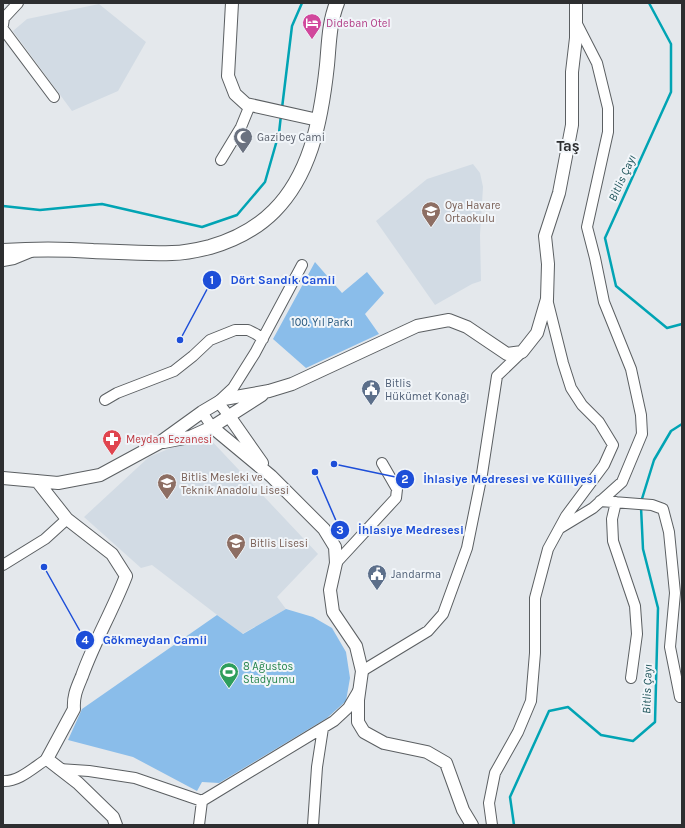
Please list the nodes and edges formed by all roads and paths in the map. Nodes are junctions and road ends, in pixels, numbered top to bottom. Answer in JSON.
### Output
{"nodes":[{"id":1,"x":18,"y":3,"type":"edge"},
{"id":2,"x":232,"y":3,"type":"edge"},
{"id":3,"x":337,"y":3,"type":"edge"},
{"id":4,"x":576,"y":3,"type":"edge"},
{"id":5,"x":577,"y":24,"type":"junction"},
{"id":6,"x":3,"y":25,"type":"edge"},
{"id":7,"x":3,"y":29,"type":"edge"},
{"id":8,"x":54,"y":97,"type":"dead end"},
{"id":9,"x":250,"y":105,"type":"junction"},
{"id":10,"x":318,"y":120,"type":"junction"},
{"id":11,"x":221,"y":160,"type":"dead end"},
{"id":12,"x":38,"y":249,"type":"junction"},
{"id":13,"x":3,"y":251,"type":"edge"},
{"id":14,"x":3,"y":261,"type":"edge"},
{"id":15,"x":302,"y":265,"type":"dead end"},
{"id":16,"x":547,"y":299,"type":"junction"},
{"id":17,"x":262,"y":339,"type":"junction"},
{"id":18,"x":522,"y":352,"type":"junction"},
{"id":19,"x":269,"y":391,"type":"junction"},
{"id":20,"x":105,"y":400,"type":"dead end"},
{"id":21,"x":218,"y":402,"type":"junction"},
{"id":22,"x":202,"y":412,"type":"junction"},
{"id":23,"x":229,"y":416,"type":"junction"},
{"id":24,"x":212,"y":427,"type":"junction"},
{"id":25,"x":159,"y":443,"type":"junction"},
{"id":26,"x":382,"y":463,"type":"dead end"},
{"id":27,"x":271,"y":476,"type":"junction"},
{"id":28,"x":3,"y":478,"type":"edge"},
{"id":29,"x":36,"y":481,"type":"junction"},
{"id":30,"x":600,"y":501,"type":"junction"},
{"id":31,"x":616,"y":502,"type":"junction"},
{"id":32,"x":68,"y":519,"type":"junction"},
{"id":33,"x":559,"y":528,"type":"junction"},
{"id":34,"x":336,"y":562,"type":"junction"},
{"id":35,"x":3,"y":565,"type":"edge"},
{"id":36,"x":362,"y":672,"type":"junction"},
{"id":37,"x":631,"y":678,"type":"dead end"},
{"id":38,"x":360,"y":688,"type":"junction"},
{"id":39,"x":680,"y":697,"type":"dead end"},
{"id":40,"x":322,"y":728,"type":"junction"},
{"id":41,"x":47,"y":759,"type":"junction"},
{"id":42,"x":59,"y":769,"type":"junction"},
{"id":43,"x":3,"y":781,"type":"edge"},
{"id":44,"x":202,"y":801,"type":"junction"},
{"id":45,"x":116,"y":825,"type":"edge"},
{"id":46,"x":199,"y":825,"type":"edge"},
{"id":47,"x":313,"y":825,"type":"edge"},
{"id":48,"x":472,"y":825,"type":"edge"},
{"id":49,"x":492,"y":825,"type":"edge"}],
"edges":[{"from":1,"to":6,"type":"street"},
{"from":2,"to":9,"type":"street"},
{"from":3,"to":10,"type":"main road"},
{"from":4,"to":5,"type":"street"},
{"from":5,"to":16,"type":"street"},
{"from":5,"to":30,"type":"street"},
{"from":7,"to":8,"type":"street"},
{"from":9,"to":10,"type":"street"},
{"from":9,"to":11,"type":"street"},
{"from":10,"to":12,"type":"main road"},
{"from":12,"to":13,"type":"main road"},
{"from":12,"to":14,"type":"street"},
{"from":15,"to":17,"type":"street"},
{"from":16,"to":18,"type":"street"},
{"from":16,"to":33,"type":"street"},
{"from":17,"to":20,"type":"street"},
{"from":17,"to":21,"type":"street"},
{"from":18,"to":19,"type":"street"},
{"from":18,"to":36,"type":"street"},
{"from":19,"to":21,"type":"street"},
{"from":19,"to":23,"type":"street"},
{"from":21,"to":22,"type":"street"},
{"from":21,"to":23,"type":"street"},
{"from":22,"to":24,"type":"street"},
{"from":22,"to":25,"type":"street"},
{"from":23,"to":24,"type":"street"},
{"from":23,"to":27,"type":"street"},
{"from":24,"to":25,"type":"street"},
{"from":24,"to":27,"type":"street"},
{"from":25,"to":29,"type":"street"},
{"from":26,"to":34,"type":"street"},
{"from":27,"to":34,"type":"street"},
{"from":28,"to":29,"type":"street"},
{"from":29,"to":32,"type":"street"},
{"from":30,"to":31,"type":"street"},
{"from":30,"to":33,"type":"street"},
{"from":31,"to":37,"type":"street"},
{"from":31,"to":39,"type":"street"},
{"from":32,"to":35,"type":"street"},
{"from":32,"to":41,"type":"street"},
{"from":33,"to":49,"type":"street"},
{"from":34,"to":36,"type":"street"},
{"from":36,"to":38,"type":"street"},
{"from":38,"to":40,"type":"street"},
{"from":38,"to":48,"type":"street"},
{"from":40,"to":44,"type":"street"},
{"from":40,"to":47,"type":"street"},
{"from":41,"to":42,"type":"street"},
{"from":41,"to":43,"type":"street"},
{"from":42,"to":44,"type":"street"},
{"from":42,"to":45,"type":"street"},
{"from":44,"to":46,"type":"street"}]}
